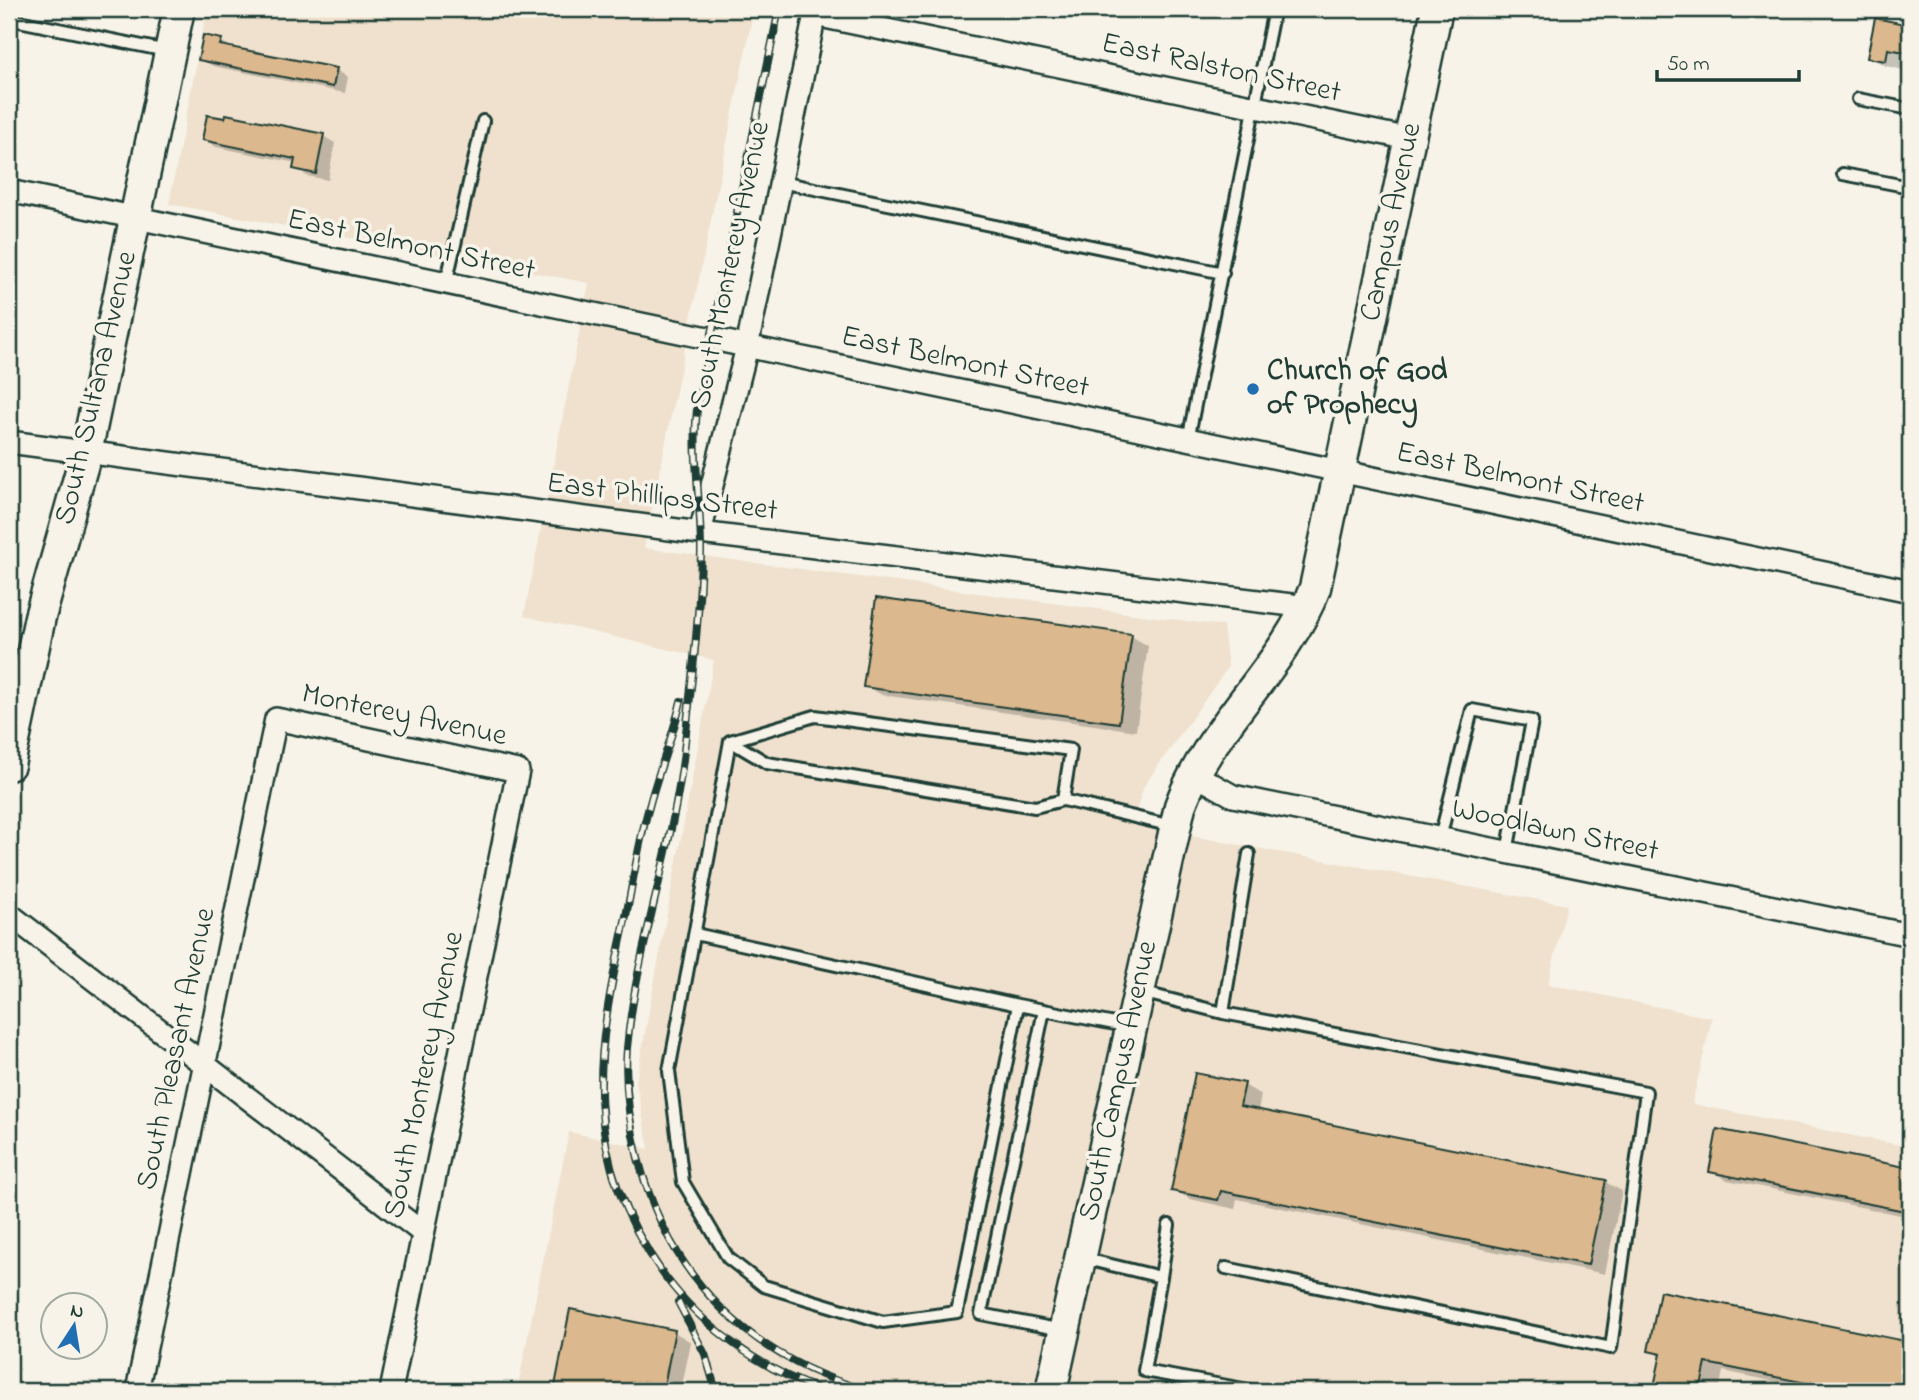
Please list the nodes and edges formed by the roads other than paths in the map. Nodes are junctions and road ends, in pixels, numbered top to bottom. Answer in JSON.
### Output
{"nodes":[{"id":1,"x":179,"y":9,"type":"edge"},
{"id":2,"x":1274,"y":9,"type":"edge"},
{"id":3,"x":1437,"y":9,"type":"edge"},
{"id":4,"x":815,"y":12,"type":"edge"},
{"id":5,"x":9,"y":19,"type":"edge"},
{"id":6,"x":170,"y":52,"type":"junction"},
{"id":7,"x":1858,"y":99,"type":"dead end"},
{"id":8,"x":1257,"y":107,"type":"junction"},
{"id":9,"x":1910,"y":109,"type":"edge"},
{"id":10,"x":483,"y":121,"type":"dead end"},
{"id":11,"x":1410,"y":139,"type":"junction"},
{"id":12,"x":1843,"y":174,"type":"dead end"},
{"id":13,"x":781,"y":181,"type":"junction"},
{"id":14,"x":1910,"y":187,"type":"edge"},
{"id":15,"x":9,"y":191,"type":"edge"},
{"id":16,"x":135,"y":217,"type":"junction"},
{"id":17,"x":1223,"y":273,"type":"junction"},
{"id":18,"x":446,"y":284,"type":"junction"},
{"id":19,"x":747,"y":347,"type":"junction"},
{"id":20,"x":1188,"y":440,"type":"junction"},
{"id":21,"x":9,"y":442,"type":"edge"},
{"id":22,"x":86,"y":453,"type":"junction"},
{"id":23,"x":1340,"y":471,"type":"junction"},
{"id":24,"x":700,"y":533,"type":"junction"},
{"id":25,"x":1910,"y":591,"type":"edge"},
{"id":26,"x":1308,"y":607,"type":"junction"},
{"id":27,"x":276,"y":719,"type":"joint"},
{"id":28,"x":730,"y":741,"type":"junction"},
{"id":29,"x":9,"y":765,"type":"edge"},
{"id":30,"x":518,"y":771,"type":"joint"},
{"id":31,"x":1192,"y":773,"type":"junction"},
{"id":32,"x":1063,"y":800,"type":"junction"},
{"id":33,"x":1175,"y":826,"type":"junction"},
{"id":34,"x":1440,"y":838,"type":"junction"},
{"id":35,"x":1507,"y":852,"type":"junction"},
{"id":36,"x":1249,"y":854,"type":"dead end"},
{"id":37,"x":9,"y":914,"type":"edge"},
{"id":38,"x":695,"y":934,"type":"junction"},
{"id":39,"x":1910,"y":935,"type":"edge"},
{"id":40,"x":1138,"y":991,"type":"junction"},
{"id":41,"x":1018,"y":1005,"type":"junction"},
{"id":42,"x":1044,"y":1010,"type":"junction"},
{"id":43,"x":1223,"y":1013,"type":"junction"},
{"id":44,"x":1130,"y":1027,"type":"junction"},
{"id":45,"x":204,"y":1066,"type":"junction"},
{"id":46,"x":1169,"y":1225,"type":"dead end"},
{"id":47,"x":423,"y":1233,"type":"junction"},
{"id":48,"x":1080,"y":1258,"type":"junction"},
{"id":49,"x":1226,"y":1268,"type":"dead end"},
{"id":50,"x":1161,"y":1277,"type":"junction"},
{"id":51,"x":957,"y":1312,"type":"junction"},
{"id":52,"x":981,"y":1314,"type":"junction"},
{"id":53,"x":1064,"y":1331,"type":"junction"},
{"id":54,"x":137,"y":1391,"type":"edge"},
{"id":55,"x":391,"y":1391,"type":"edge"},
{"id":56,"x":1051,"y":1391,"type":"edge"},
{"id":57,"x":1255,"y":1391,"type":"edge"}],
"edges":[{"from":1,"to":6,"type":"street","name":"South Sultana Avenue"},
{"from":2,"to":8,"type":"lane"},
{"from":3,"to":11,"type":"street","name":"Campus Avenue"},
{"from":4,"to":8,"type":"street","name":"East Ralston Street"},
{"from":4,"to":13,"type":"street","name":"South Monterey Avenue"},
{"from":5,"to":6,"type":"lane"},
{"from":6,"to":16,"type":"street","name":"South Sultana Avenue"},
{"from":7,"to":9,"type":"lane"},
{"from":8,"to":11,"type":"street","name":"East Ralston Street"},
{"from":8,"to":17,"type":"lane"},
{"from":10,"to":18,"type":"lane"},
{"from":11,"to":23,"type":"street","name":"Campus Avenue"},
{"from":12,"to":14,"type":"lane"},
{"from":13,"to":17,"type":"lane"},
{"from":13,"to":19,"type":"street","name":"South Monterey Avenue"},
{"from":15,"to":16,"type":"street","name":"East Belmont Street"},
{"from":16,"to":18,"type":"street","name":"East Belmont Street"},
{"from":16,"to":22,"type":"street","name":"South Sultana Avenue"},
{"from":17,"to":20,"type":"lane"},
{"from":18,"to":19,"type":"street","name":"East Belmont Street"},
{"from":19,"to":20,"type":"street","name":"East Belmont Street"},
{"from":19,"to":24,"type":"street","name":"South Monterey Avenue"},
{"from":20,"to":23,"type":"street","name":"East Belmont Street"},
{"from":21,"to":22,"type":"street","name":"East Phillips Street"},
{"from":22,"to":24,"type":"street","name":"East Phillips Street"},
{"from":22,"to":29,"type":"street","name":"South Sultana Avenue"},
{"from":23,"to":25,"type":"street","name":"East Belmont Street"},
{"from":23,"to":26,"type":"street","name":"Campus Avenue"},
{"from":24,"to":26,"type":"street","name":"East Phillips Street"},
{"from":26,"to":31,"type":"street","name":"Campus Avenue"},
{"from":27,"to":30,"type":"street","name":"Monterey Avenue"},
{"from":27,"to":45,"type":"street","name":"South Pleasant Avenue"},
{"from":28,"to":32,"type":"lane"},
{"from":28,"to":32,"type":"lane"},
{"from":28,"to":38,"type":"lane"},
{"from":30,"to":47,"type":"street","name":"South Monterey Avenue"},
{"from":31,"to":33,"type":"street","name":"South Campus Avenue"},
{"from":31,"to":34,"type":"street","name":"Woodlawn Street"},
{"from":32,"to":33,"type":"lane"},
{"from":33,"to":40,"type":"street","name":"South Campus Avenue"},
{"from":34,"to":35,"type":"street","name":"Woodlawn Street"},
{"from":34,"to":35,"type":"lane"},
{"from":35,"to":39,"type":"street","name":"Woodlawn Street"},
{"from":36,"to":43,"type":"lane"},
{"from":37,"to":45,"type":"street"},
{"from":38,"to":41,"type":"lane"},
{"from":38,"to":51,"type":"lane"},
{"from":40,"to":43,"type":"lane"},
{"from":40,"to":44,"type":"street","name":"South Campus Avenue"},
{"from":41,"to":42,"type":"lane"},
{"from":41,"to":51,"type":"lane"},
{"from":42,"to":44,"type":"lane"},
{"from":42,"to":52,"type":"lane"},
{"from":43,"to":49,"type":"lane"},
{"from":44,"to":48,"type":"street","name":"South Campus Avenue"},
{"from":45,"to":47,"type":"street"},
{"from":45,"to":54,"type":"street","name":"South Pleasant Avenue"},
{"from":46,"to":50,"type":"lane"},
{"from":47,"to":55,"type":"street","name":"South Monterey Avenue"},
{"from":48,"to":50,"type":"lane"},
{"from":48,"to":53,"type":"street","name":"South Campus Avenue"},
{"from":50,"to":57,"type":"lane"},
{"from":51,"to":52,"type":"lane"},
{"from":52,"to":53,"type":"lane"},
{"from":53,"to":56,"type":"street","name":"South Campus Avenue"}]}
